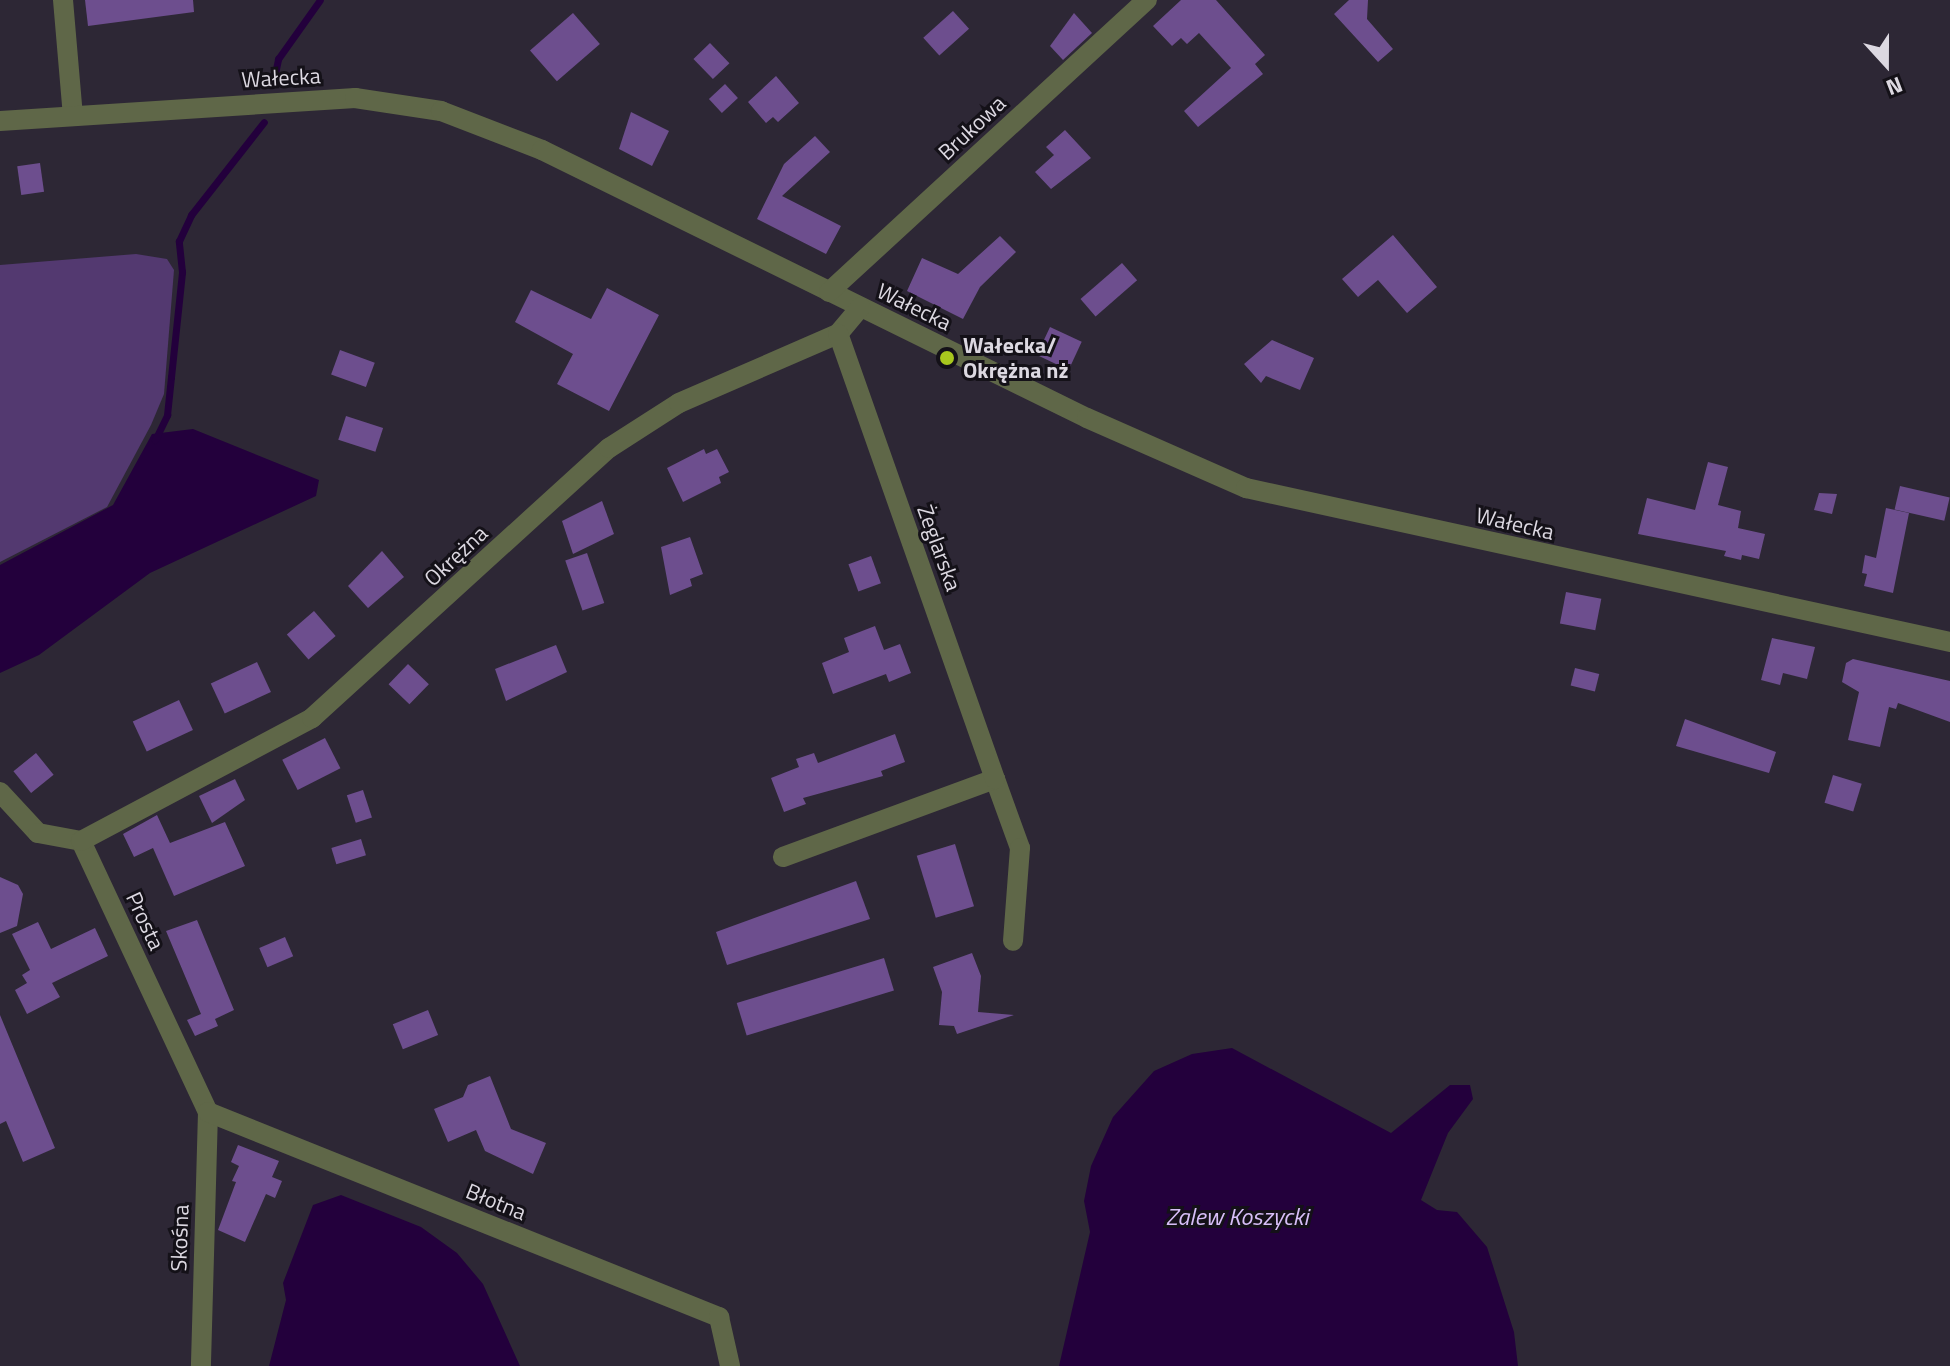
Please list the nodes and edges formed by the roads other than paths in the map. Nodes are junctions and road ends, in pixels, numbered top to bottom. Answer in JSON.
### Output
{"nodes":[{"id":1,"x":63,"y":0,"type":"edge"},
{"id":2,"x":1147,"y":0,"type":"edge"},
{"id":3,"x":73,"y":116,"type":"junction"},
{"id":4,"x":0,"y":121,"type":"edge"},
{"id":5,"x":829,"y":292,"type":"junction"},
{"id":6,"x":861,"y":307,"type":"junction"},
{"id":7,"x":838,"y":334,"type":"junction"},
{"id":8,"x":1950,"y":642,"type":"edge"},
{"id":9,"x":995,"y":779,"type":"junction"},
{"id":10,"x":0,"y":792,"type":"edge"},
{"id":11,"x":81,"y":841,"type":"junction"},
{"id":12,"x":783,"y":857,"type":"dead end"},
{"id":13,"x":1013,"y":941,"type":"dead end"},
{"id":14,"x":208,"y":1112,"type":"junction"},
{"id":15,"x":201,"y":1366,"type":"edge"},
{"id":16,"x":730,"y":1366,"type":"edge"}],
"edges":[{"from":1,"to":3,"type":"street"},
{"from":2,"to":5,"type":"street","name":"Brukowa"},
{"from":3,"to":4,"type":"street","name":"Wałecka"},
{"from":3,"to":5,"type":"street","name":"Wałecka"},
{"from":5,"to":6,"type":"street","name":"Wałecka"},
{"from":6,"to":7,"type":"street","name":"Okrężna"},
{"from":6,"to":8,"type":"street","name":"Wałecka"},
{"from":7,"to":9,"type":"street","name":"Żeglarska"},
{"from":7,"to":11,"type":"street","name":"Okrężna"},
{"from":9,"to":12,"type":"street"},
{"from":9,"to":13,"type":"street","name":"Żeglarska"},
{"from":10,"to":11,"type":"street"},
{"from":11,"to":14,"type":"street","name":"Prosta"},
{"from":14,"to":15,"type":"street","name":"Skośna"},
{"from":14,"to":16,"type":"street","name":"Błotna"}]}
